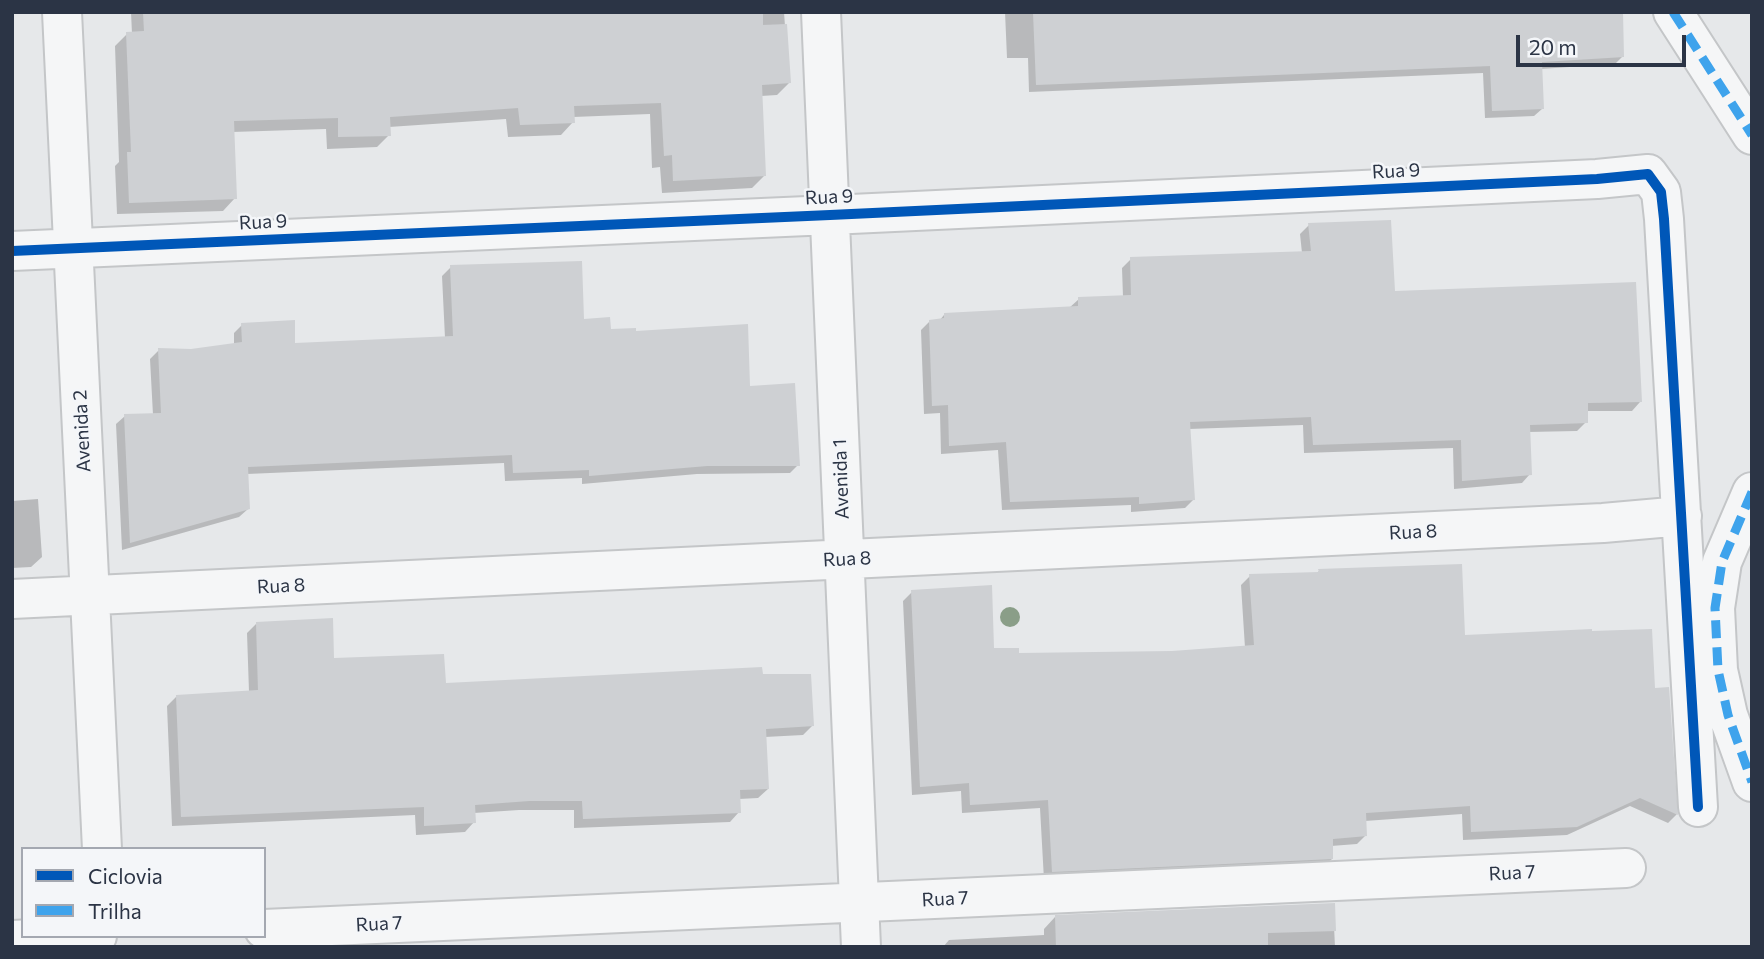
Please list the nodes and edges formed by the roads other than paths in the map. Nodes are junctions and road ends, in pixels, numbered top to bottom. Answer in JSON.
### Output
{"nodes":[{"id":1,"x":62,"y":12,"type":"edge"},
{"id":2,"x":821,"y":12,"type":"edge"},
{"id":3,"x":1672,"y":12,"type":"edge"},
{"id":4,"x":1752,"y":135,"type":"edge"},
{"id":5,"x":830,"y":215,"type":"junction"},
{"id":6,"x":73,"y":248,"type":"junction"},
{"id":7,"x":12,"y":251,"type":"edge"},
{"id":8,"x":1752,"y":492,"type":"edge"},
{"id":9,"x":1682,"y":516,"type":"junction"},
{"id":10,"x":845,"y":559,"type":"junction"},
{"id":11,"x":90,"y":596,"type":"junction"},
{"id":12,"x":12,"y":599,"type":"edge"},
{"id":13,"x":1752,"y":782,"type":"edge"},
{"id":14,"x":1698,"y":807,"type":"dead end"},
{"id":15,"x":102,"y":847,"type":"edge"},
{"id":16,"x":1626,"y":868,"type":"dead end"},
{"id":17,"x":859,"y":903,"type":"junction"},
{"id":18,"x":266,"y":929,"type":"edge"},
{"id":19,"x":54,"y":938,"type":"edge"},
{"id":20,"x":12,"y":940,"type":"edge"},
{"id":21,"x":862,"y":947,"type":"edge"}],
"edges":[{"from":1,"to":6,"type":"street","name":"Avenida 2"},
{"from":2,"to":5,"type":"street","name":"Avenida 1"},
{"from":3,"to":4,"type":"street"},
{"from":5,"to":6,"type":"street","name":"Rua 9"},
{"from":5,"to":9,"type":"street","name":"Rua 9"},
{"from":5,"to":10,"type":"street","name":"Avenida 1"},
{"from":6,"to":7,"type":"street","name":"Rua 9"},
{"from":6,"to":11,"type":"street","name":"Avenida 2"},
{"from":8,"to":13,"type":"street"},
{"from":9,"to":10,"type":"street","name":"Rua 8"},
{"from":9,"to":14,"type":"street"},
{"from":10,"to":11,"type":"street","name":"Rua 8"},
{"from":10,"to":17,"type":"street","name":"Avenida 1"},
{"from":11,"to":12,"type":"street","name":"Rua 8"},
{"from":11,"to":15,"type":"street","name":"Avenida 2"},
{"from":16,"to":17,"type":"street","name":"Rua 7"},
{"from":17,"to":18,"type":"street","name":"Rua 7"},
{"from":17,"to":21,"type":"street","name":"Avenida 1"},
{"from":19,"to":20,"type":"street"}]}
